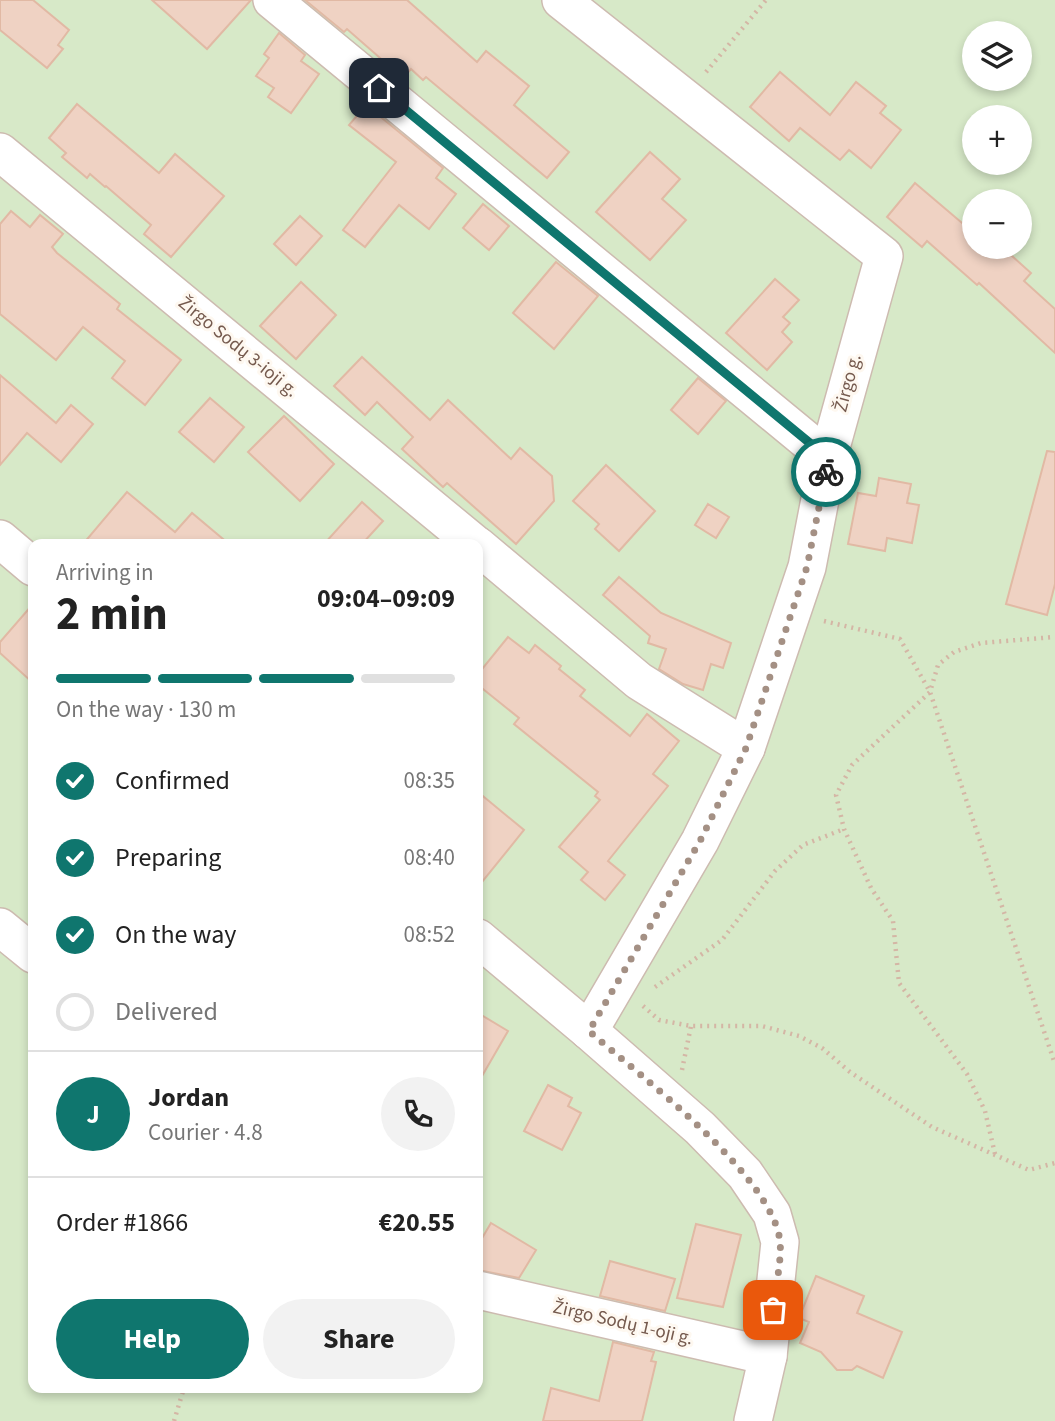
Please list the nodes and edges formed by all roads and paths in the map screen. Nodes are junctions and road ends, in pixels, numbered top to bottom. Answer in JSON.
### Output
{"nodes":[{"id":1,"x":272,"y":0,"type":"edge"},
{"id":2,"x":561,"y":0,"type":"edge"},
{"id":3,"x":766,"y":0,"type":"edge"},
{"id":4,"x":685,"y":99,"type":"junction"},
{"id":5,"x":0,"y":152,"type":"edge"},
{"id":6,"x":828,"y":458,"type":"junction"},
{"id":7,"x":0,"y":539,"type":"edge"},
{"id":8,"x":470,"y":539,"type":"edge"},
{"id":9,"x":483,"y":550,"type":"edge"},
{"id":10,"x":28,"y":563,"type":"edge"},
{"id":11,"x":791,"y":613,"type":"junction"},
{"id":12,"x":1054,"y":637,"type":"edge"},
{"id":13,"x":930,"y":692,"type":"junction"},
{"id":14,"x":746,"y":748,"type":"junction"},
{"id":15,"x":844,"y":829,"type":"junction"},
{"id":16,"x":0,"y":927,"type":"edge"},
{"id":17,"x":483,"y":942,"type":"edge"},
{"id":18,"x":28,"y":950,"type":"edge"},
{"id":19,"x":589,"y":1031,"type":"junction"},
{"id":20,"x":1055,"y":1064,"type":"edge"},
{"id":21,"x":995,"y":1155,"type":"junction"},
{"id":22,"x":1055,"y":1163,"type":"edge"},
{"id":23,"x":483,"y":1291,"type":"edge"},
{"id":24,"x":768,"y":1356,"type":"junction"},
{"id":25,"x":182,"y":1393,"type":"edge"},
{"id":26,"x":174,"y":1421,"type":"edge"},
{"id":27,"x":753,"y":1421,"type":"edge"}],
"edges":[{"from":1,"to":6,"type":"street"},
{"from":2,"to":4,"type":"street","name":"Žirgo g."},
{"from":3,"to":4,"type":"path"},
{"from":4,"to":6,"type":"street","name":"Žirgo g."},
{"from":5,"to":8,"type":"street","name":"Žirgo Sodų 3-ioji g."},
{"from":6,"to":11,"type":"street","name":"Žirgo g."},
{"from":7,"to":10,"type":"street"},
{"from":9,"to":14,"type":"street","name":"Žirgo Sodų 3-ioji g."},
{"from":11,"to":13,"type":"path"},
{"from":11,"to":14,"type":"street","name":"Žirgo g."},
{"from":12,"to":13,"type":"path"},
{"from":13,"to":15,"type":"path"},
{"from":13,"to":20,"type":"path"},
{"from":14,"to":19,"type":"street","name":"Žirgo g."},
{"from":15,"to":21,"type":"path"},
{"from":15,"to":21,"type":"path"},
{"from":16,"to":18,"type":"street"},
{"from":17,"to":19,"type":"street"},
{"from":19,"to":24,"type":"street"},
{"from":21,"to":22,"type":"path"},
{"from":23,"to":24,"type":"street","name":"Žirgo Sodų 1-oji g."},
{"from":24,"to":27,"type":"street"},
{"from":25,"to":26,"type":"path"}]}
